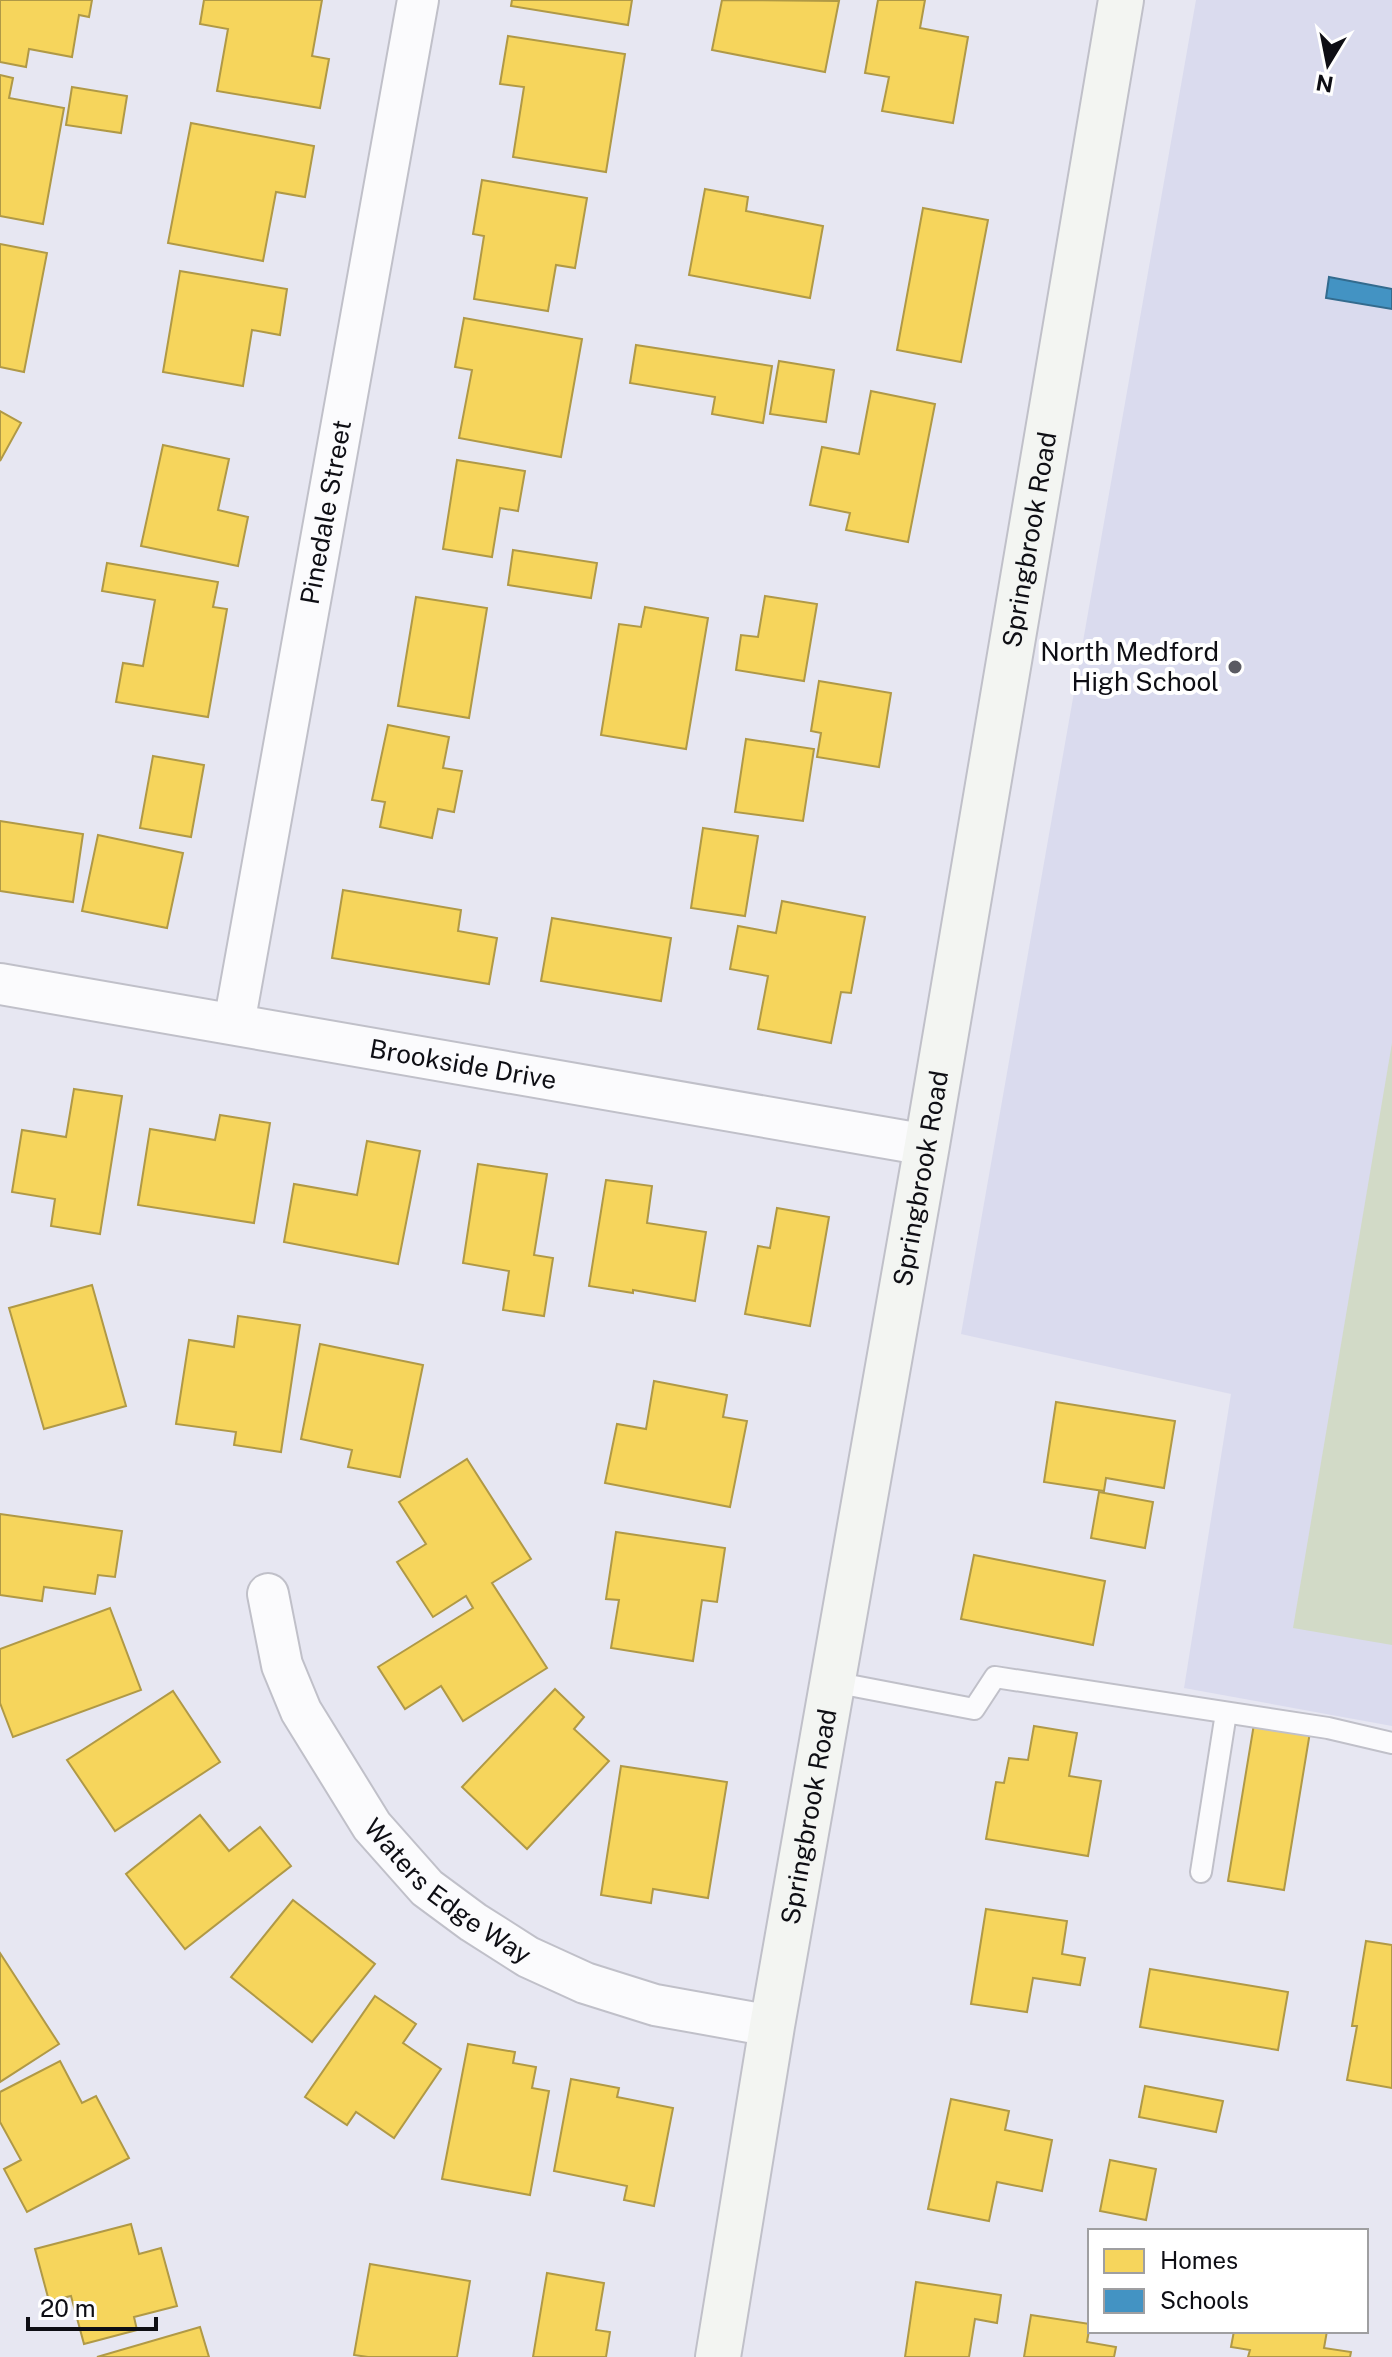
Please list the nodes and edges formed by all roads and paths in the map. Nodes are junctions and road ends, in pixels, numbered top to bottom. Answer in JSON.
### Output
{"nodes":[{"id":1,"x":418,"y":0,"type":"edge"},
{"id":2,"x":1121,"y":0,"type":"edge"},
{"id":3,"x":0,"y":984,"type":"edge"},
{"id":4,"x":234,"y":1024,"type":"junction"},
{"id":5,"x":927,"y":1145,"type":"junction"},
{"id":6,"x":268,"y":1594,"type":"dead end"},
{"id":7,"x":833,"y":1682,"type":"junction"},
{"id":8,"x":1226,"y":1713,"type":"junction"},
{"id":9,"x":1392,"y":1743,"type":"edge"},
{"id":10,"x":1201,"y":1872,"type":"dead end"},
{"id":11,"x":772,"y":2026,"type":"junction"},
{"id":12,"x":718,"y":2357,"type":"edge"}],
"edges":[{"from":1,"to":4,"type":"street","name":"Pinedale Street"},
{"from":2,"to":5,"type":"street","name":"Springbrook Road"},
{"from":3,"to":4,"type":"street","name":"Brookside Drive"},
{"from":4,"to":5,"type":"street","name":"Brookside Drive"},
{"from":5,"to":7,"type":"street","name":"Springbrook Road"},
{"from":6,"to":11,"type":"street","name":"Waters Edge Way"},
{"from":7,"to":8,"type":"lane"},
{"from":7,"to":11,"type":"street","name":"Springbrook Road"},
{"from":8,"to":9,"type":"lane"},
{"from":8,"to":10,"type":"lane"},
{"from":11,"to":12,"type":"street","name":"Springbrook Road"}]}
